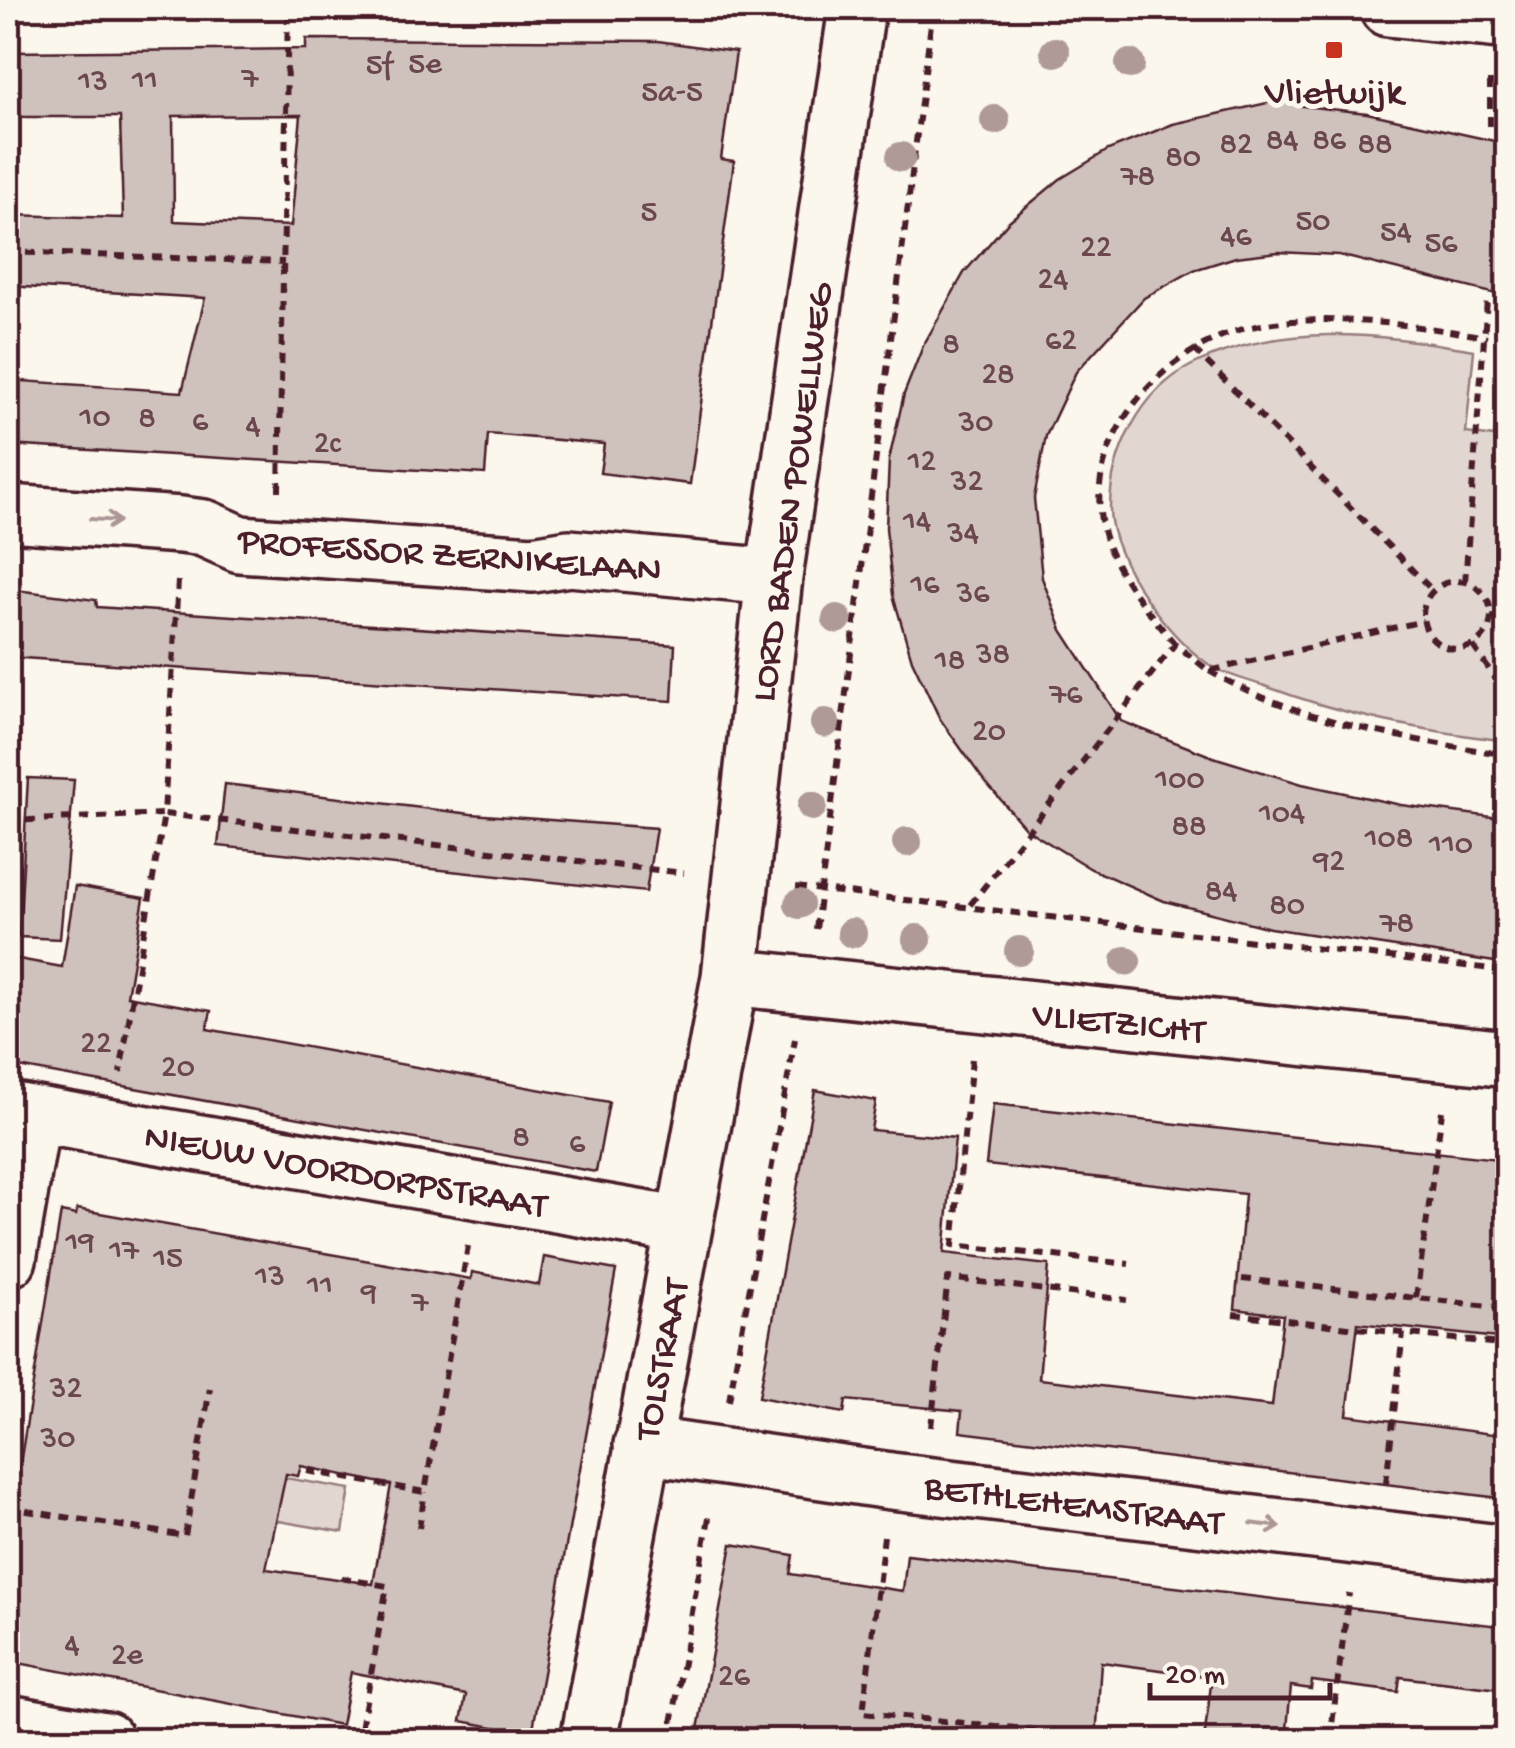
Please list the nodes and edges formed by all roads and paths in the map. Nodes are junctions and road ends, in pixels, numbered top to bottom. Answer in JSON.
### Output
{"nodes":[{"id":1,"x":288,"y":8,"type":"edge"},
{"id":2,"x":857,"y":8,"type":"edge"},
{"id":3,"x":933,"y":8,"type":"edge"},
{"id":4,"x":1388,"y":8,"type":"edge"},
{"id":5,"x":1508,"y":21,"type":"edge"},
{"id":6,"x":8,"y":252,"type":"edge"},
{"id":7,"x":284,"y":262,"type":"junction"},
{"id":8,"x":1487,"y":300,"type":"dead end"},
{"id":9,"x":1487,"y":337,"type":"junction"},
{"id":10,"x":1194,"y":349,"type":"junction"},
{"id":11,"x":8,"y":514,"type":"edge"},
{"id":12,"x":181,"y":525,"type":"junction"},
{"id":13,"x":278,"y":547,"type":"junction"},
{"id":14,"x":774,"y":576,"type":"junction"},
{"id":15,"x":1465,"y":582,"type":"junction"},
{"id":16,"x":1433,"y":591,"type":"junction"},
{"id":17,"x":1491,"y":617,"type":"junction"},
{"id":18,"x":1508,"y":619,"type":"edge"},
{"id":19,"x":1423,"y":621,"type":"junction"},
{"id":20,"x":1175,"y":644,"type":"junction"},
{"id":21,"x":1472,"y":646,"type":"junction"},
{"id":22,"x":1210,"y":672,"type":"junction"},
{"id":23,"x":1508,"y":697,"type":"edge"},
{"id":24,"x":1508,"y":755,"type":"edge"},
{"id":25,"x":164,"y":814,"type":"junction"},
{"id":26,"x":8,"y":821,"type":"edge"},
{"id":27,"x":741,"y":880,"type":"junction"},
{"id":28,"x":824,"y":890,"type":"junction"},
{"id":29,"x":970,"y":906,"type":"junction"},
{"id":30,"x":1508,"y":970,"type":"edge"},
{"id":31,"x":730,"y":977,"type":"junction"},
{"id":32,"x":805,"y":986,"type":"junction"},
{"id":33,"x":977,"y":1006,"type":"junction"},
{"id":34,"x":1450,"y":1053,"type":"junction"},
{"id":35,"x":1508,"y":1059,"type":"edge"},
{"id":36,"x":20,"y":1112,"type":"edge"},
{"id":37,"x":110,"y":1128,"type":"junction"},
{"id":38,"x":478,"y":1191,"type":"junction"},
{"id":39,"x":12,"y":1202,"type":"edge"},
{"id":40,"x":684,"y":1226,"type":"junction"},
{"id":41,"x":8,"y":1260,"type":"edge"},
{"id":42,"x":1129,"y":1264,"type":"dead end"},
{"id":43,"x":1242,"y":1280,"type":"dead end"},
{"id":44,"x":1416,"y":1298,"type":"junction"},
{"id":45,"x":1127,"y":1300,"type":"dead end"},
{"id":46,"x":1508,"y":1308,"type":"edge"},
{"id":47,"x":1234,"y":1314,"type":"dead end"},
{"id":48,"x":1403,"y":1333,"type":"junction"},
{"id":49,"x":1508,"y":1345,"type":"edge"},
{"id":50,"x":210,"y":1388,"type":"dead end"},
{"id":51,"x":642,"y":1445,"type":"junction"},
{"id":52,"x":720,"y":1457,"type":"junction"},
{"id":53,"x":306,"y":1471,"type":"dead end"},
{"id":54,"x":891,"y":1481,"type":"junction"},
{"id":55,"x":425,"y":1492,"type":"junction"},
{"id":56,"x":8,"y":1508,"type":"edge"},
{"id":57,"x":419,"y":1528,"type":"dead end"},
{"id":58,"x":1368,"y":1537,"type":"junction"},
{"id":59,"x":1508,"y":1554,"type":"edge"},
{"id":60,"x":341,"y":1578,"type":"dead end"},
{"id":61,"x":8,"y":1722,"type":"edge"},
{"id":62,"x":1038,"y":1730,"type":"dead end"},
{"id":63,"x":104,"y":1740,"type":"edge"},
{"id":64,"x":359,"y":1740,"type":"edge"},
{"id":65,"x":589,"y":1740,"type":"edge"},
{"id":66,"x":668,"y":1740,"type":"edge"},
{"id":67,"x":1330,"y":1740,"type":"edge"}],
"edges":[{"from":1,"to":7,"type":"path"},
{"from":2,"to":14,"type":"street","name":"LORD BADEN POWELLWEG"},
{"from":3,"to":28,"type":"path"},
{"from":4,"to":5,"type":"street"},
{"from":6,"to":7,"type":"path"},
{"from":7,"to":13,"type":"path"},
{"from":8,"to":9,"type":"path"},
{"from":9,"to":10,"type":"path"},
{"from":9,"to":15,"type":"path"},
{"from":10,"to":16,"type":"path"},
{"from":10,"to":20,"type":"path"},
{"from":11,"to":12,"type":"street","name":"PROFESSOR ZERNIKELAAN","one_way":true},
{"from":12,"to":13,"type":"street","name":"PROFESSOR ZERNIKELAAN"},
{"from":12,"to":25,"type":"path"},
{"from":13,"to":14,"type":"street","name":"PROFESSOR ZERNIKELAAN"},
{"from":14,"to":27,"type":"street","name":"LORD BADEN POWELLWEG"},
{"from":15,"to":16,"type":"path"},
{"from":15,"to":17,"type":"path"},
{"from":16,"to":19,"type":"path"},
{"from":17,"to":18,"type":"path"},
{"from":17,"to":21,"type":"path"},
{"from":19,"to":21,"type":"path"},
{"from":19,"to":22,"type":"path"},
{"from":20,"to":22,"type":"path"},
{"from":20,"to":29,"type":"path"},
{"from":21,"to":23,"type":"path"},
{"from":22,"to":24,"type":"path"},
{"from":25,"to":26,"type":"path"},
{"from":25,"to":27,"type":"path"},
{"from":25,"to":37,"type":"path"},
{"from":27,"to":28,"type":"path"},
{"from":27,"to":31,"type":"street","name":"LORD BADEN POWELLWEG"},
{"from":28,"to":29,"type":"path"},
{"from":28,"to":32,"type":"path"},
{"from":29,"to":30,"type":"path"},
{"from":31,"to":32,"type":"street","name":"VLIETZICHT"},
{"from":31,"to":40,"type":"street","name":"TOLSTRAAT"},
{"from":32,"to":33,"type":"street","name":"VLIETZICHT"},
{"from":32,"to":52,"type":"path"},
{"from":33,"to":34,"type":"street","name":"VLIETZICHT"},
{"from":33,"to":42,"type":"path"},
{"from":34,"to":35,"type":"street","name":"VLIETZICHT"},
{"from":34,"to":44,"type":"path"},
{"from":36,"to":37,"type":"street","name":"NIEUW VOORDORPSTRAAT"},
{"from":36,"to":39,"type":"street"},
{"from":37,"to":38,"type":"street","name":"NIEUW VOORDORPSTRAAT"},
{"from":38,"to":40,"type":"street","name":"NIEUW VOORDORPSTRAAT"},
{"from":38,"to":55,"type":"path"},
{"from":39,"to":41,"type":"street"},
{"from":40,"to":51,"type":"street","name":"TOLSTRAAT"},
{"from":43,"to":44,"type":"path"},
{"from":44,"to":46,"type":"path"},
{"from":45,"to":54,"type":"path"},
{"from":47,"to":48,"type":"path"},
{"from":48,"to":49,"type":"path"},
{"from":48,"to":58,"type":"path"},
{"from":50,"to":56,"type":"path"},
{"from":51,"to":52,"type":"street","name":"BETHLEHEMSTRAAT"},
{"from":51,"to":65,"type":"street","name":"TOLSTRAAT"},
{"from":52,"to":54,"type":"street","name":"BETHLEHEMSTRAAT"},
{"from":52,"to":66,"type":"path"},
{"from":53,"to":55,"type":"path"},
{"from":54,"to":58,"type":"street","name":"BETHLEHEMSTRAAT","one_way":true},
{"from":54,"to":62,"type":"path"},
{"from":55,"to":57,"type":"path"},
{"from":58,"to":59,"type":"street","name":"BETHLEHEMSTRAAT"},
{"from":58,"to":67,"type":"path"},
{"from":60,"to":64,"type":"path"},
{"from":61,"to":63,"type":"street"}]}
